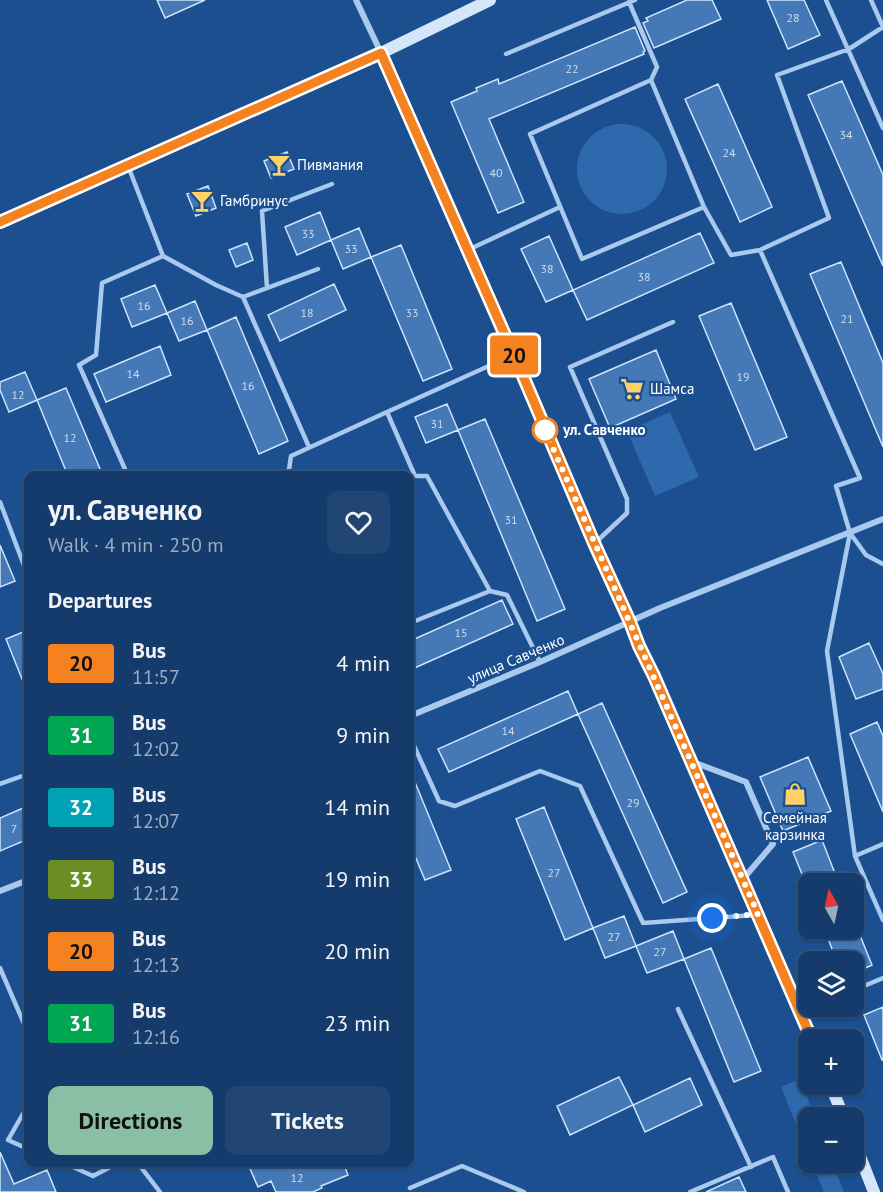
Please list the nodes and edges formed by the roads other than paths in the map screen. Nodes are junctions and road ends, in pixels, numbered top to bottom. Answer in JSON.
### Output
{"nodes":[{"id":1,"x":356,"y":0,"type":"edge"},
{"id":2,"x":490,"y":0,"type":"edge"},
{"id":3,"x":826,"y":0,"type":"edge"},
{"id":4,"x":871,"y":0,"type":"edge"},
{"id":5,"x":632,"y":1,"type":"edge"},
{"id":6,"x":883,"y":27,"type":"edge"},
{"id":7,"x":849,"y":49,"type":"junction"},
{"id":8,"x":381,"y":53,"type":"junction"},
{"id":9,"x":506,"y":54,"type":"dead end"},
{"id":10,"x":651,"y":80,"type":"junction"},
{"id":11,"x":883,"y":128,"type":"edge"},
{"id":12,"x":128,"y":166,"type":"junction"},
{"id":13,"x":332,"y":184,"type":"dead end"},
{"id":14,"x":560,"y":207,"type":"junction"},
{"id":15,"x":704,"y":207,"type":"junction"},
{"id":16,"x":0,"y":222,"type":"edge"},
{"id":17,"x":468,"y":250,"type":"junction"},
{"id":18,"x":760,"y":250,"type":"junction"},
{"id":19,"x":163,"y":256,"type":"junction"},
{"id":20,"x":318,"y":269,"type":"dead end"},
{"id":21,"x":267,"y":288,"type":"junction"},
{"id":22,"x":243,"y":297,"type":"junction"},
{"id":23,"x":673,"y":322,"type":"dead end"},
{"id":24,"x":513,"y":355,"type":"junction"},
{"id":25,"x":387,"y":412,"type":"junction"},
{"id":26,"x":309,"y":447,"type":"junction"},
{"id":27,"x":126,"y":471,"type":"edge"},
{"id":28,"x":286,"y":471,"type":"edge"},
{"id":29,"x":413,"y":471,"type":"edge"},
{"id":30,"x":414,"y":474,"type":"edge"},
{"id":31,"x":0,"y":502,"type":"edge"},
{"id":32,"x":883,"y":519,"type":"edge"},
{"id":33,"x":850,"y":533,"type":"junction"},
{"id":34,"x":594,"y":543,"type":"junction"},
{"id":35,"x":883,"y":564,"type":"edge"},
{"id":36,"x":24,"y":565,"type":"edge"},
{"id":37,"x":490,"y":591,"type":"junction"},
{"id":38,"x":414,"y":622,"type":"edge"},
{"id":39,"x":630,"y":622,"type":"junction"},
{"id":40,"x":540,"y":663,"type":"junction"},
{"id":41,"x":414,"y":714,"type":"edge"},
{"id":42,"x":414,"y":746,"type":"edge"},
{"id":43,"x":691,"y":762,"type":"junction"},
{"id":44,"x":24,"y":775,"type":"edge"},
{"id":45,"x":0,"y":784,"type":"edge"},
{"id":46,"x":883,"y":844,"type":"edge"},
{"id":47,"x":855,"y":856,"type":"junction"},
{"id":48,"x":743,"y":879,"type":"junction"},
{"id":49,"x":24,"y":882,"type":"edge"},
{"id":50,"x":0,"y":891,"type":"edge"},
{"id":51,"x":758,"y":914,"type":"junction"},
{"id":52,"x":883,"y":920,"type":"edge"},
{"id":53,"x":0,"y":968,"type":"edge"},
{"id":54,"x":883,"y":978,"type":"edge"},
{"id":55,"x":864,"y":986,"type":"edge"},
{"id":56,"x":798,"y":1005,"type":"edge"},
{"id":57,"x":678,"y":1009,"type":"dead end"},
{"id":58,"x":24,"y":1024,"type":"edge"},
{"id":59,"x":24,"y":1112,"type":"edge"},
{"id":60,"x":8,"y":1140,"type":"junction"},
{"id":61,"x":0,"y":1144,"type":"edge"},
{"id":62,"x":24,"y":1147,"type":"edge"},
{"id":63,"x":864,"y":1166,"type":"edge"},
{"id":64,"x":73,"y":1167,"type":"edge"},
{"id":65,"x":110,"y":1167,"type":"edge"},
{"id":66,"x":141,"y":1167,"type":"edge"},
{"id":67,"x":750,"y":1167,"type":"junction"},
{"id":68,"x":410,"y":1188,"type":"dead end"},
{"id":69,"x":160,"y":1192,"type":"edge"},
{"id":70,"x":524,"y":1192,"type":"edge"},
{"id":71,"x":690,"y":1192,"type":"edge"},
{"id":72,"x":788,"y":1192,"type":"edge"},
{"id":73,"x":874,"y":1192,"type":"edge"}],
"edges":[{"from":1,"to":8,"type":"street"},
{"from":2,"to":8,"type":"main road"},
{"from":3,"to":7,"type":"lane"},
{"from":4,"to":6,"type":"lane"},
{"from":5,"to":9,"type":"lane"},
{"from":5,"to":10,"type":"lane"},
{"from":6,"to":7,"type":"lane"},
{"from":7,"to":11,"type":"lane"},
{"from":7,"to":18,"type":"lane"},
{"from":8,"to":12,"type":"main road"},
{"from":8,"to":17,"type":"main road"},
{"from":10,"to":14,"type":"lane"},
{"from":10,"to":15,"type":"lane"},
{"from":12,"to":16,"type":"main road"},
{"from":12,"to":19,"type":"lane"},
{"from":13,"to":21,"type":"lane"},
{"from":14,"to":15,"type":"lane"},
{"from":14,"to":17,"type":"lane"},
{"from":15,"to":18,"type":"lane"},
{"from":17,"to":24,"type":"main road"},
{"from":18,"to":33,"type":"lane"},
{"from":19,"to":22,"type":"lane"},
{"from":19,"to":27,"type":"lane"},
{"from":20,"to":21,"type":"lane"},
{"from":21,"to":22,"type":"lane"},
{"from":22,"to":26,"type":"lane"},
{"from":23,"to":34,"type":"lane"},
{"from":24,"to":25,"type":"lane"},
{"from":24,"to":34,"type":"main road"},
{"from":25,"to":26,"type":"lane"},
{"from":25,"to":29,"type":"lane"},
{"from":26,"to":28,"type":"lane"},
{"from":30,"to":37,"type":"lane"},
{"from":31,"to":36,"type":"lane"},
{"from":32,"to":33,"type":"street","name":"улица Савченко"},
{"from":33,"to":35,"type":"lane"},
{"from":33,"to":39,"type":"street","name":"улица Савченко"},
{"from":33,"to":47,"type":"lane"},
{"from":34,"to":39,"type":"main road"},
{"from":37,"to":38,"type":"lane"},
{"from":37,"to":40,"type":"lane"},
{"from":39,"to":40,"type":"street","name":"улица Савченко"},
{"from":39,"to":43,"type":"main road"},
{"from":40,"to":41,"type":"street","name":"улица Савченко"},
{"from":42,"to":51,"type":"lane"},
{"from":43,"to":48,"type":"main road"},
{"from":43,"to":48,"type":"street"},
{"from":44,"to":45,"type":"lane"},
{"from":46,"to":47,"type":"lane"},
{"from":47,"to":52,"type":"lane"},
{"from":48,"to":51,"type":"main road"},
{"from":49,"to":50,"type":"street"},
{"from":51,"to":56,"type":"main road"},
{"from":53,"to":58,"type":"lane"},
{"from":54,"to":55,"type":"lane"},
{"from":57,"to":67,"type":"lane"},
{"from":59,"to":60,"type":"lane"},
{"from":60,"to":61,"type":"lane"},
{"from":60,"to":62,"type":"lane"},
{"from":63,"to":73,"type":"main road"},
{"from":64,"to":65,"type":"lane"},
{"from":66,"to":69,"type":"lane"},
{"from":67,"to":71,"type":"lane"},
{"from":67,"to":72,"type":"lane"},
{"from":68,"to":70,"type":"lane"}]}
